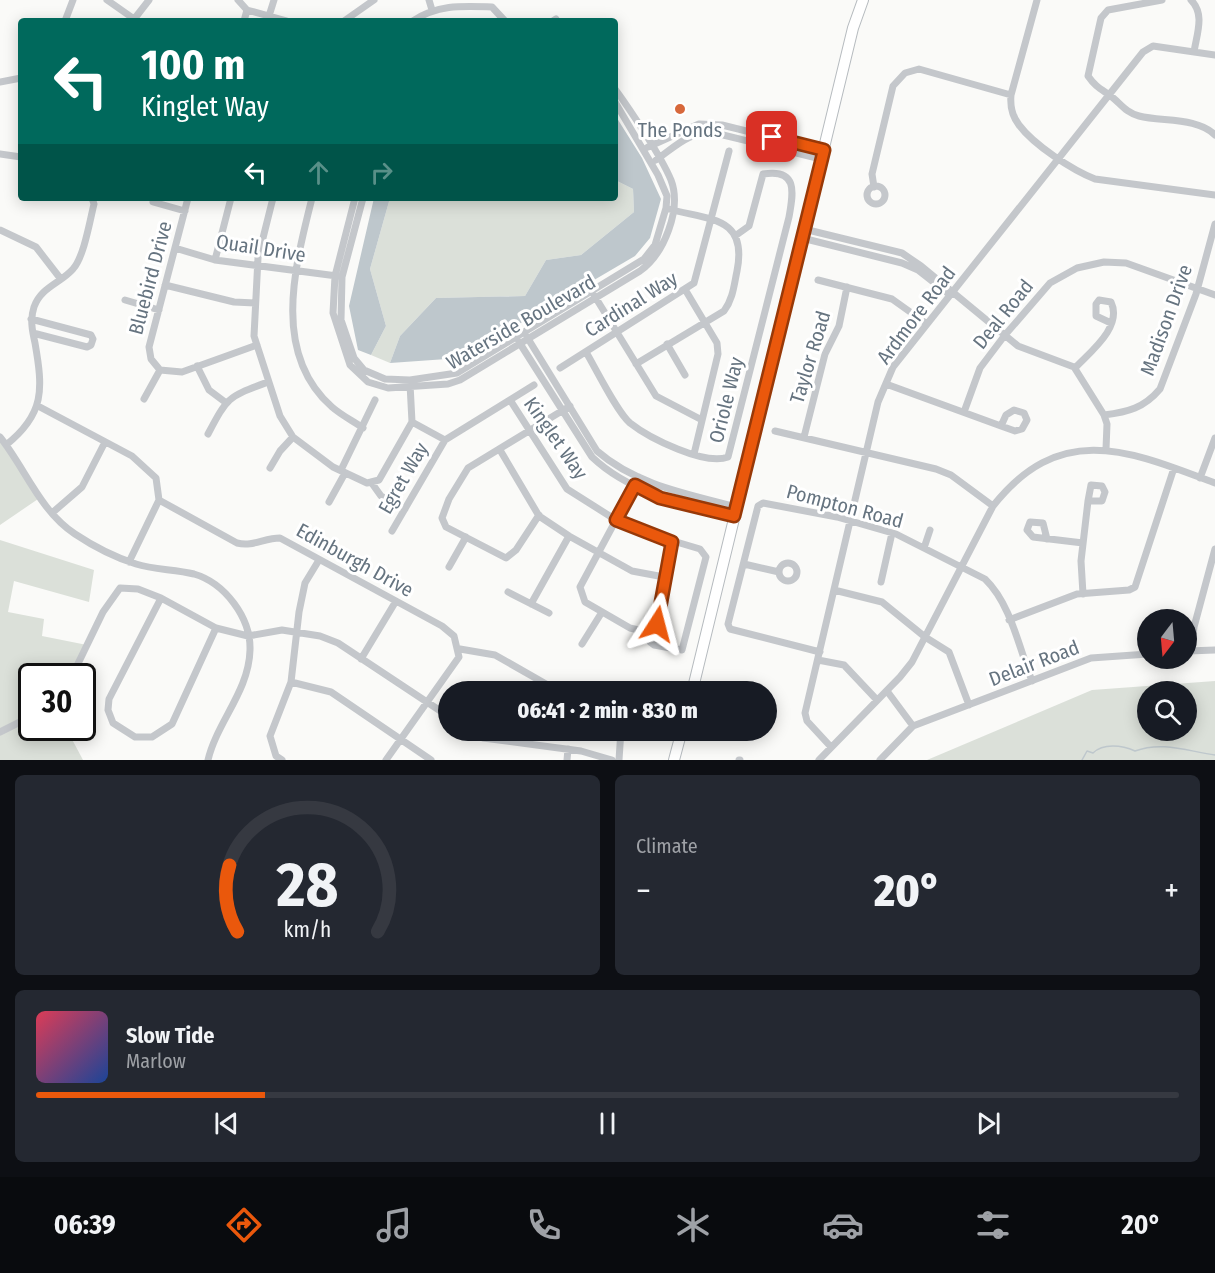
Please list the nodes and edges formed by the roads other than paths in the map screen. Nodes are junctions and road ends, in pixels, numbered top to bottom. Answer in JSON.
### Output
{"nodes":[{"id":1,"x":73,"y":0,"type":"edge"},
{"id":2,"x":107,"y":0,"type":"edge"},
{"id":3,"x":149,"y":0,"type":"edge"},
{"id":4,"x":238,"y":0,"type":"edge"},
{"id":5,"x":274,"y":0,"type":"edge"},
{"id":6,"x":374,"y":0,"type":"edge"},
{"id":7,"x":429,"y":0,"type":"edge"},
{"id":8,"x":863,"y":0,"type":"edge"},
{"id":9,"x":1036,"y":0,"type":"edge"},
{"id":10,"x":1162,"y":0,"type":"edge"},
{"id":11,"x":1191,"y":0,"type":"edge"},
{"id":12,"x":491,"y":4,"type":"edge"},
{"id":13,"x":247,"y":10,"type":"junction"},
{"id":14,"x":432,"y":10,"type":"junction"},
{"id":15,"x":269,"y":16,"type":"junction"},
{"id":16,"x":66,"y":18,"type":"edge"},
{"id":17,"x":134,"y":18,"type":"edge"},
{"id":18,"x":137,"y":18,"type":"edge"},
{"id":19,"x":245,"y":18,"type":"edge"},
{"id":20,"x":276,"y":18,"type":"edge"},
{"id":21,"x":348,"y":18,"type":"edge"},
{"id":22,"x":418,"y":18,"type":"edge"},
{"id":23,"x":503,"y":18,"type":"edge"},
{"id":24,"x":1194,"y":52,"type":"junction"},
{"id":25,"x":1215,"y":55,"type":"edge"},
{"id":26,"x":18,"y":79,"type":"edge"},
{"id":27,"x":0,"y":82,"type":"edge"},
{"id":28,"x":618,"y":95,"type":"edge"},
{"id":29,"x":1011,"y":95,"type":"junction"},
{"id":30,"x":1109,"y":95,"type":"junction"},
{"id":31,"x":618,"y":106,"type":"edge"},
{"id":32,"x":1215,"y":135,"type":"edge"},
{"id":33,"x":647,"y":148,"type":"junction"},
{"id":34,"x":729,"y":151,"type":"dead end"},
{"id":35,"x":0,"y":154,"type":"edge"},
{"id":36,"x":822,"y":155,"type":"junction"},
{"id":37,"x":18,"y":157,"type":"edge"},
{"id":38,"x":1059,"y":158,"type":"junction"},
{"id":39,"x":655,"y":161,"type":"junction"},
{"id":40,"x":874,"y":187,"type":"dead end"},
{"id":41,"x":1215,"y":195,"type":"edge"},
{"id":42,"x":93,"y":201,"type":"edge"},
{"id":43,"x":187,"y":201,"type":"edge"},
{"id":44,"x":230,"y":201,"type":"edge"},
{"id":45,"x":272,"y":201,"type":"edge"},
{"id":46,"x":311,"y":201,"type":"edge"},
{"id":47,"x":354,"y":201,"type":"edge"},
{"id":48,"x":362,"y":201,"type":"edge"},
{"id":49,"x":153,"y":202,"type":"dead end"},
{"id":50,"x":670,"y":209,"type":"junction"},
{"id":51,"x":185,"y":211,"type":"junction"},
{"id":52,"x":713,"y":219,"type":"junction"},
{"id":53,"x":1215,"y":224,"type":"edge"},
{"id":54,"x":0,"y":230,"type":"edge"},
{"id":55,"x":803,"y":234,"type":"junction"},
{"id":56,"x":735,"y":236,"type":"junction"},
{"id":57,"x":848,"y":240,"type":"junction"},
{"id":58,"x":175,"y":248,"type":"junction"},
{"id":59,"x":847,"y":249,"type":"junction"},
{"id":60,"x":215,"y":260,"type":"junction"},
{"id":61,"x":257,"y":267,"type":"junction"},
{"id":62,"x":294,"y":271,"type":"junction"},
{"id":63,"x":339,"y":276,"type":"junction"},
{"id":64,"x":60,"y":278,"type":"junction"},
{"id":65,"x":818,"y":280,"type":"dead end"},
{"id":66,"x":165,"y":285,"type":"junction"},
{"id":67,"x":847,"y":287,"type":"junction"},
{"id":68,"x":1198,"y":288,"type":"junction"},
{"id":69,"x":591,"y":291,"type":"junction"},
{"id":70,"x":686,"y":291,"type":"junction"},
{"id":71,"x":952,"y":293,"type":"junction"},
{"id":72,"x":1215,"y":294,"type":"edge"},
{"id":73,"x":596,"y":298,"type":"junction"},
{"id":74,"x":125,"y":300,"type":"dead end"},
{"id":75,"x":255,"y":303,"type":"junction"},
{"id":76,"x":159,"y":310,"type":"junction"},
{"id":77,"x":31,"y":319,"type":"junction"},
{"id":78,"x":705,"y":322,"type":"junction"},
{"id":79,"x":1111,"y":323,"type":"dead end"},
{"id":80,"x":927,"y":324,"type":"junction"},
{"id":81,"x":33,"y":333,"type":"junction"},
{"id":82,"x":524,"y":333,"type":"junction"},
{"id":83,"x":617,"y":333,"type":"junction"},
{"id":84,"x":1005,"y":335,"type":"junction"},
{"id":85,"x":528,"y":340,"type":"junction"},
{"id":86,"x":518,"y":341,"type":"junction"},
{"id":87,"x":667,"y":344,"type":"junction"},
{"id":88,"x":257,"y":345,"type":"junction"},
{"id":89,"x":586,"y":352,"type":"junction"},
{"id":90,"x":636,"y":364,"type":"junction"},
{"id":91,"x":197,"y":366,"type":"junction"},
{"id":92,"x":560,"y":368,"type":"dead end"},
{"id":93,"x":1074,"y":368,"type":"junction"},
{"id":94,"x":160,"y":370,"type":"junction"},
{"id":95,"x":685,"y":375,"type":"dead end"},
{"id":96,"x":268,"y":382,"type":"junction"},
{"id":97,"x":410,"y":384,"type":"junction"},
{"id":98,"x":886,"y":384,"type":"junction"},
{"id":99,"x":534,"y":385,"type":"dead end"},
{"id":100,"x":144,"y":399,"type":"dead end"},
{"id":101,"x":375,"y":400,"type":"dead end"},
{"id":102,"x":510,"y":400,"type":"junction"},
{"id":103,"x":225,"y":402,"type":"junction"},
{"id":104,"x":38,"y":406,"type":"junction"},
{"id":105,"x":570,"y":406,"type":"junction"},
{"id":106,"x":563,"y":411,"type":"junction"},
{"id":107,"x":964,"y":412,"type":"junction"},
{"id":108,"x":1104,"y":415,"type":"junction"},
{"id":109,"x":702,"y":420,"type":"junction"},
{"id":110,"x":412,"y":423,"type":"junction"},
{"id":111,"x":1001,"y":426,"type":"dead end"},
{"id":112,"x":363,"y":428,"type":"junction"},
{"id":113,"x":775,"y":431,"type":"dead end"},
{"id":114,"x":530,"y":432,"type":"junction"},
{"id":115,"x":207,"y":435,"type":"dead end"},
{"id":116,"x":293,"y":436,"type":"junction"},
{"id":117,"x":0,"y":437,"type":"edge"},
{"id":118,"x":804,"y":437,"type":"junction"},
{"id":119,"x":1215,"y":438,"type":"edge"},
{"id":120,"x":445,"y":440,"type":"junction"},
{"id":121,"x":105,"y":442,"type":"junction"},
{"id":122,"x":6,"y":445,"type":"junction"},
{"id":123,"x":1106,"y":449,"type":"junction"},
{"id":124,"x":500,"y":450,"type":"junction"},
{"id":125,"x":867,"y":452,"type":"junction"},
{"id":126,"x":694,"y":454,"type":"junction"},
{"id":127,"x":270,"y":468,"type":"dead end"},
{"id":128,"x":1174,"y":468,"type":"junction"},
{"id":129,"x":343,"y":472,"type":"junction"},
{"id":130,"x":639,"y":477,"type":"junction"},
{"id":131,"x":1200,"y":478,"type":"junction"},
{"id":132,"x":370,"y":482,"type":"junction"},
{"id":133,"x":1215,"y":483,"type":"edge"},
{"id":134,"x":635,"y":485,"type":"junction"},
{"id":135,"x":703,"y":498,"type":"junction"},
{"id":136,"x":159,"y":500,"type":"junction"},
{"id":137,"x":1088,"y":501,"type":"dead end"},
{"id":138,"x":330,"y":502,"type":"dead end"},
{"id":139,"x":993,"y":506,"type":"junction"},
{"id":140,"x":700,"y":508,"type":"junction"},
{"id":141,"x":405,"y":509,"type":"junction"},
{"id":142,"x":735,"y":511,"type":"junction"},
{"id":143,"x":52,"y":513,"type":"junction"},
{"id":144,"x":539,"y":515,"type":"junction"},
{"id":145,"x":616,"y":520,"type":"junction"},
{"id":146,"x":850,"y":522,"type":"junction"},
{"id":147,"x":930,"y":530,"type":"dead end"},
{"id":148,"x":392,"y":531,"type":"dead end"},
{"id":149,"x":892,"y":532,"type":"junction"},
{"id":150,"x":569,"y":536,"type":"junction"},
{"id":151,"x":466,"y":537,"type":"junction"},
{"id":152,"x":1047,"y":539,"type":"dead end"},
{"id":153,"x":672,"y":542,"type":"junction"},
{"id":154,"x":1083,"y":543,"type":"junction"},
{"id":155,"x":924,"y":548,"type":"junction"},
{"id":156,"x":1215,"y":549,"type":"edge"},
{"id":157,"x":600,"y":552,"type":"junction"},
{"id":158,"x":319,"y":560,"type":"junction"},
{"id":159,"x":129,"y":562,"type":"junction"},
{"id":160,"x":744,"y":564,"type":"junction"},
{"id":161,"x":960,"y":566,"type":"junction"},
{"id":162,"x":449,"y":567,"type":"dead end"},
{"id":163,"x":779,"y":572,"type":"dead end"},
{"id":164,"x":664,"y":578,"type":"junction"},
{"id":165,"x":881,"y":582,"type":"dead end"},
{"id":166,"x":834,"y":590,"type":"junction"},
{"id":167,"x":508,"y":592,"type":"dead end"},
{"id":168,"x":1083,"y":594,"type":"junction"},
{"id":169,"x":161,"y":598,"type":"junction"},
{"id":170,"x":396,"y":602,"type":"junction"},
{"id":171,"x":531,"y":604,"type":"junction"},
{"id":172,"x":602,"y":612,"type":"junction"},
{"id":173,"x":549,"y":613,"type":"dead end"},
{"id":174,"x":1197,"y":616,"type":"edge"},
{"id":175,"x":1009,"y":620,"type":"junction"},
{"id":176,"x":216,"y":628,"type":"junction"},
{"id":177,"x":297,"y":631,"type":"junction"},
{"id":178,"x":651,"y":633,"type":"junction"},
{"id":179,"x":248,"y":636,"type":"junction"},
{"id":180,"x":925,"y":637,"type":"junction"},
{"id":181,"x":582,"y":644,"type":"dead end"},
{"id":182,"x":459,"y":650,"type":"junction"},
{"id":183,"x":1215,"y":650,"type":"edge"},
{"id":184,"x":1197,"y":651,"type":"edge"},
{"id":185,"x":1137,"y":655,"type":"edge"},
{"id":186,"x":819,"y":656,"type":"junction"},
{"id":187,"x":361,"y":658,"type":"junction"},
{"id":188,"x":78,"y":663,"type":"edge"},
{"id":189,"x":541,"y":681,"type":"edge"},
{"id":190,"x":695,"y":681,"type":"edge"},
{"id":191,"x":1032,"y":681,"type":"junction"},
{"id":192,"x":291,"y":682,"type":"junction"},
{"id":193,"x":886,"y":691,"type":"junction"},
{"id":194,"x":877,"y":700,"type":"junction"},
{"id":195,"x":427,"y":702,"type":"junction"},
{"id":196,"x":969,"y":705,"type":"junction"},
{"id":197,"x":438,"y":709,"type":"edge"},
{"id":198,"x":18,"y":723,"type":"edge"},
{"id":199,"x":913,"y":726,"type":"junction"},
{"id":200,"x":0,"y":732,"type":"edge"},
{"id":201,"x":401,"y":739,"type":"junction"},
{"id":202,"x":496,"y":741,"type":"edge"},
{"id":203,"x":620,"y":741,"type":"edge"},
{"id":204,"x":679,"y":741,"type":"edge"},
{"id":205,"x":831,"y":747,"type":"junction"},
{"id":206,"x":568,"y":748,"type":"junction"},
{"id":207,"x":208,"y":760,"type":"edge"},
{"id":208,"x":282,"y":760,"type":"edge"},
{"id":209,"x":386,"y":760,"type":"edge"},
{"id":210,"x":431,"y":760,"type":"edge"},
{"id":211,"x":567,"y":760,"type":"edge"},
{"id":212,"x":612,"y":760,"type":"edge"},
{"id":213,"x":619,"y":760,"type":"edge"},
{"id":214,"x":674,"y":760,"type":"edge"},
{"id":215,"x":819,"y":760,"type":"edge"},
{"id":216,"x":880,"y":760,"type":"edge"}],
"edges":[{"from":1,"to":16,"type":"street"},
{"from":2,"to":17,"type":"street"},
{"from":3,"to":18,"type":"street"},
{"from":4,"to":13,"type":"street"},
{"from":5,"to":15,"type":"street"},
{"from":6,"to":21,"type":"street"},
{"from":7,"to":14,"type":"street"},
{"from":8,"to":36,"type":"street"},
{"from":9,"to":29,"type":"street"},
{"from":10,"to":30,"type":"street"},
{"from":11,"to":24,"type":"street"},
{"from":12,"to":14,"type":"street"},
{"from":12,"to":23,"type":"street"},
{"from":13,"to":15,"type":"street"},
{"from":13,"to":19,"type":"street"},
{"from":14,"to":22,"type":"street"},
{"from":15,"to":20,"type":"street"},
{"from":24,"to":25,"type":"street","name":"Ardmore Road"},
{"from":24,"to":30,"type":"street","name":"Ardmore Road"},
{"from":26,"to":27,"type":"street"},
{"from":28,"to":33,"type":"street","name":"Waterside Boulevard"},
{"from":29,"to":38,"type":"street"},
{"from":29,"to":40,"type":"street"},
{"from":30,"to":32,"type":"street"},
{"from":30,"to":38,"type":"street","name":"Ardmore Road"},
{"from":31,"to":33,"type":"street","name":"Waterside Boulevard"},
{"from":33,"to":36,"type":"street"},
{"from":33,"to":39,"type":"street","name":"Waterside Boulevard"},
{"from":34,"to":52,"type":"street","name":"Cardinal Way"},
{"from":35,"to":37,"type":"street"},
{"from":36,"to":39,"type":"street"},
{"from":36,"to":55,"type":"street"},
{"from":38,"to":41,"type":"street"},
{"from":38,"to":71,"type":"street","name":"Ardmore Road"},
{"from":39,"to":50,"type":"street","name":"Waterside Boulevard"},
{"from":42,"to":64,"type":"street"},
{"from":43,"to":51,"type":"street","name":"Bluebird Drive"},
{"from":44,"to":60,"type":"street"},
{"from":45,"to":61,"type":"street"},
{"from":46,"to":62,"type":"street"},
{"from":47,"to":63,"type":"street","name":"Waterside Boulevard"},
{"from":48,"to":63,"type":"street","name":"Waterside Boulevard"},
{"from":49,"to":51,"type":"street"},
{"from":50,"to":52,"type":"street"},
{"from":50,"to":69,"type":"street","name":"Waterside Boulevard"},
{"from":50,"to":73,"type":"street","name":"Waterside Boulevard"},
{"from":51,"to":58,"type":"street","name":"Bluebird Drive"},
{"from":52,"to":56,"type":"street"},
{"from":52,"to":70,"type":"street","name":"Cardinal Way"},
{"from":53,"to":68,"type":"street","name":"Madison Drive"},
{"from":54,"to":64,"type":"street"},
{"from":55,"to":57,"type":"street"},
{"from":55,"to":59,"type":"street"},
{"from":55,"to":142,"type":"street"},
{"from":56,"to":78,"type":"street"},
{"from":56,"to":126,"type":"street","name":"Oriole Way"},
{"from":57,"to":59,"type":"street"},
{"from":57,"to":71,"type":"street"},
{"from":58,"to":60,"type":"street","name":"Quail Drive"},
{"from":58,"to":66,"type":"street","name":"Bluebird Drive"},
{"from":59,"to":71,"type":"street"},
{"from":60,"to":61,"type":"street","name":"Quail Drive"},
{"from":61,"to":62,"type":"street","name":"Quail Drive"},
{"from":61,"to":75,"type":"street"},
{"from":62,"to":63,"type":"street","name":"Quail Drive"},
{"from":62,"to":112,"type":"street"},
{"from":63,"to":97,"type":"street","name":"Waterside Boulevard"},
{"from":64,"to":77,"type":"street"},
{"from":65,"to":67,"type":"street"},
{"from":66,"to":75,"type":"street"},
{"from":66,"to":76,"type":"street","name":"Bluebird Drive"},
{"from":67,"to":80,"type":"street"},
{"from":67,"to":118,"type":"street","name":"Taylor Road"},
{"from":68,"to":72,"type":"street","name":"Deal Road"},
{"from":68,"to":84,"type":"street","name":"Deal Road"},
{"from":68,"to":108,"type":"street","name":"Madison Drive"},
{"from":69,"to":73,"type":"street"},
{"from":69,"to":82,"type":"street","name":"Waterside Boulevard"},
{"from":70,"to":78,"type":"street"},
{"from":70,"to":83,"type":"street","name":"Cardinal Way"},
{"from":71,"to":80,"type":"street","name":"Ardmore Road"},
{"from":71,"to":84,"type":"street"},
{"from":73,"to":83,"type":"street"},
{"from":73,"to":85,"type":"street","name":"Waterside Boulevard"},
{"from":74,"to":76,"type":"street"},
{"from":75,"to":88,"type":"street"},
{"from":76,"to":94,"type":"street","name":"Bluebird Drive"},
{"from":77,"to":81,"type":"street"},
{"from":77,"to":81,"type":"street"},
{"from":78,"to":87,"type":"street"},
{"from":78,"to":109,"type":"street"},
{"from":79,"to":93,"type":"street"},
{"from":80,"to":98,"type":"street","name":"Ardmore Road"},
{"from":81,"to":104,"type":"street"},
{"from":82,"to":85,"type":"street"},
{"from":82,"to":86,"type":"street","name":"Waterside Boulevard"},
{"from":83,"to":89,"type":"street","name":"Cardinal Way"},
{"from":83,"to":90,"type":"street"},
{"from":84,"to":93,"type":"street"},
{"from":84,"to":107,"type":"street","name":"Deal Road"},
{"from":85,"to":86,"type":"street","name":"Waterside Boulevard"},
{"from":85,"to":105,"type":"street"},
{"from":86,"to":97,"type":"street","name":"Waterside Boulevard"},
{"from":86,"to":106,"type":"street"},
{"from":87,"to":90,"type":"street"},
{"from":87,"to":95,"type":"street"},
{"from":88,"to":91,"type":"street"},
{"from":88,"to":96,"type":"street"},
{"from":89,"to":92,"type":"street","name":"Cardinal Way"},
{"from":89,"to":126,"type":"street","name":"Oriole Way"},
{"from":90,"to":109,"type":"street"},
{"from":91,"to":94,"type":"street"},
{"from":91,"to":103,"type":"street"},
{"from":93,"to":108,"type":"street"},
{"from":94,"to":100,"type":"street"},
{"from":96,"to":103,"type":"street"},
{"from":96,"to":116,"type":"street"},
{"from":97,"to":110,"type":"street"},
{"from":98,"to":107,"type":"street"},
{"from":98,"to":125,"type":"street","name":"Ardmore Road"},
{"from":99,"to":102,"type":"street","name":"Egret Way"},
{"from":101,"to":112,"type":"street"},
{"from":102,"to":114,"type":"street","name":"Kinglet Way"},
{"from":102,"to":120,"type":"street","name":"Egret Way"},
{"from":103,"to":115,"type":"street"},
{"from":104,"to":121,"type":"street"},
{"from":104,"to":122,"type":"street"},
{"from":105,"to":106,"type":"street"},
{"from":105,"to":130,"type":"street"},
{"from":106,"to":114,"type":"street"},
{"from":106,"to":134,"type":"street"},
{"from":107,"to":111,"type":"street"},
{"from":108,"to":123,"type":"street"},
{"from":109,"to":126,"type":"street"},
{"from":110,"to":120,"type":"street"},
{"from":110,"to":132,"type":"street"},
{"from":112,"to":129,"type":"street"},
{"from":113,"to":118,"type":"street"},
{"from":114,"to":124,"type":"street"},
{"from":114,"to":145,"type":"street","name":"Kinglet Way"},
{"from":116,"to":127,"type":"street"},
{"from":116,"to":129,"type":"street"},
{"from":117,"to":122,"type":"street"},
{"from":118,"to":125,"type":"street"},
{"from":119,"to":131,"type":"street"},
{"from":120,"to":141,"type":"street","name":"Egret Way"},
{"from":121,"to":136,"type":"street"},
{"from":121,"to":143,"type":"street"},
{"from":122,"to":143,"type":"street"},
{"from":123,"to":128,"type":"street"},
{"from":123,"to":139,"type":"street"},
{"from":124,"to":144,"type":"street"},
{"from":124,"to":151,"type":"street"},
{"from":125,"to":139,"type":"street"},
{"from":125,"to":146,"type":"street","name":"Ardmore Road"},
{"from":128,"to":131,"type":"street"},
{"from":128,"to":168,"type":"street"},
{"from":129,"to":132,"type":"street"},
{"from":129,"to":138,"type":"street"},
{"from":130,"to":134,"type":"street"},
{"from":130,"to":135,"type":"street"},
{"from":131,"to":133,"type":"street"},
{"from":132,"to":141,"type":"street"},
{"from":134,"to":140,"type":"street"},
{"from":134,"to":145,"type":"street"},
{"from":135,"to":140,"type":"street"},
{"from":135,"to":142,"type":"street"},
{"from":136,"to":158,"type":"street","name":"Edinburgh Drive"},
{"from":136,"to":159,"type":"street"},
{"from":137,"to":154,"type":"street"},
{"from":139,"to":161,"type":"street"},
{"from":140,"to":142,"type":"street"},
{"from":141,"to":148,"type":"street","name":"Egret Way"},
{"from":142,"to":190,"type":"street"},
{"from":143,"to":159,"type":"street"},
{"from":144,"to":150,"type":"street"},
{"from":144,"to":151,"type":"street"},
{"from":145,"to":153,"type":"street","name":"Kinglet Way"},
{"from":145,"to":157,"type":"street"},
{"from":146,"to":149,"type":"street","name":"Pompton Road"},
{"from":146,"to":160,"type":"street","name":"Pompton Road"},
{"from":146,"to":166,"type":"street","name":"Ardmore Road"},
{"from":147,"to":155,"type":"street"},
{"from":149,"to":155,"type":"street","name":"Pompton Road"},
{"from":149,"to":165,"type":"street"},
{"from":150,"to":157,"type":"street"},
{"from":150,"to":171,"type":"street"},
{"from":151,"to":162,"type":"street"},
{"from":152,"to":154,"type":"street"},
{"from":153,"to":164,"type":"street"},
{"from":153,"to":178,"type":"street","name":"Kinglet Way"},
{"from":154,"to":168,"type":"street"},
{"from":155,"to":161,"type":"street","name":"Pompton Road"},
{"from":156,"to":174,"type":"street"},
{"from":157,"to":164,"type":"street"},
{"from":157,"to":172,"type":"street"},
{"from":158,"to":170,"type":"street","name":"Edinburgh Drive"},
{"from":158,"to":177,"type":"street"},
{"from":159,"to":179,"type":"street"},
{"from":160,"to":163,"type":"street"},
{"from":160,"to":186,"type":"street","name":"Pompton Road"},
{"from":161,"to":175,"type":"street","name":"Pompton Road"},
{"from":161,"to":180,"type":"street"},
{"from":164,"to":178,"type":"street"},
{"from":166,"to":180,"type":"street"},
{"from":166,"to":186,"type":"street","name":"Ardmore Road"},
{"from":167,"to":171,"type":"street"},
{"from":168,"to":175,"type":"street"},
{"from":169,"to":176,"type":"street"},
{"from":169,"to":176,"type":"street"},
{"from":169,"to":188,"type":"street"},
{"from":170,"to":182,"type":"street","name":"Edinburgh Drive"},
{"from":170,"to":187,"type":"street"},
{"from":171,"to":173,"type":"street"},
{"from":172,"to":178,"type":"street"},
{"from":172,"to":181,"type":"street"},
{"from":175,"to":191,"type":"street","name":"Pompton Road"},
{"from":176,"to":179,"type":"street"},
{"from":177,"to":179,"type":"street"},
{"from":177,"to":187,"type":"street"},
{"from":177,"to":192,"type":"street"},
{"from":179,"to":207,"type":"street"},
{"from":180,"to":193,"type":"street"},
{"from":180,"to":196,"type":"street"},
{"from":182,"to":189,"type":"street"},
{"from":182,"to":195,"type":"street"},
{"from":183,"to":184,"type":"street"},
{"from":185,"to":191,"type":"street","name":"Delair Road"},
{"from":186,"to":194,"type":"street"},
{"from":186,"to":205,"type":"street","name":"Ardmore Road"},
{"from":187,"to":195,"type":"street"},
{"from":191,"to":196,"type":"street","name":"Delair Road"},
{"from":192,"to":201,"type":"street"},
{"from":192,"to":208,"type":"street"},
{"from":193,"to":194,"type":"street"},
{"from":193,"to":199,"type":"street"},
{"from":194,"to":205,"type":"street"},
{"from":195,"to":197,"type":"street"},
{"from":195,"to":201,"type":"street"},
{"from":196,"to":199,"type":"street","name":"Delair Road"},
{"from":198,"to":200,"type":"street"},
{"from":199,"to":216,"type":"street"},
{"from":201,"to":209,"type":"street"},
{"from":201,"to":210,"type":"street"},
{"from":202,"to":206,"type":"street"},
{"from":203,"to":213,"type":"street"},
{"from":204,"to":214,"type":"street"},
{"from":205,"to":215,"type":"street"},
{"from":206,"to":211,"type":"street"},
{"from":206,"to":212,"type":"street"}]}
